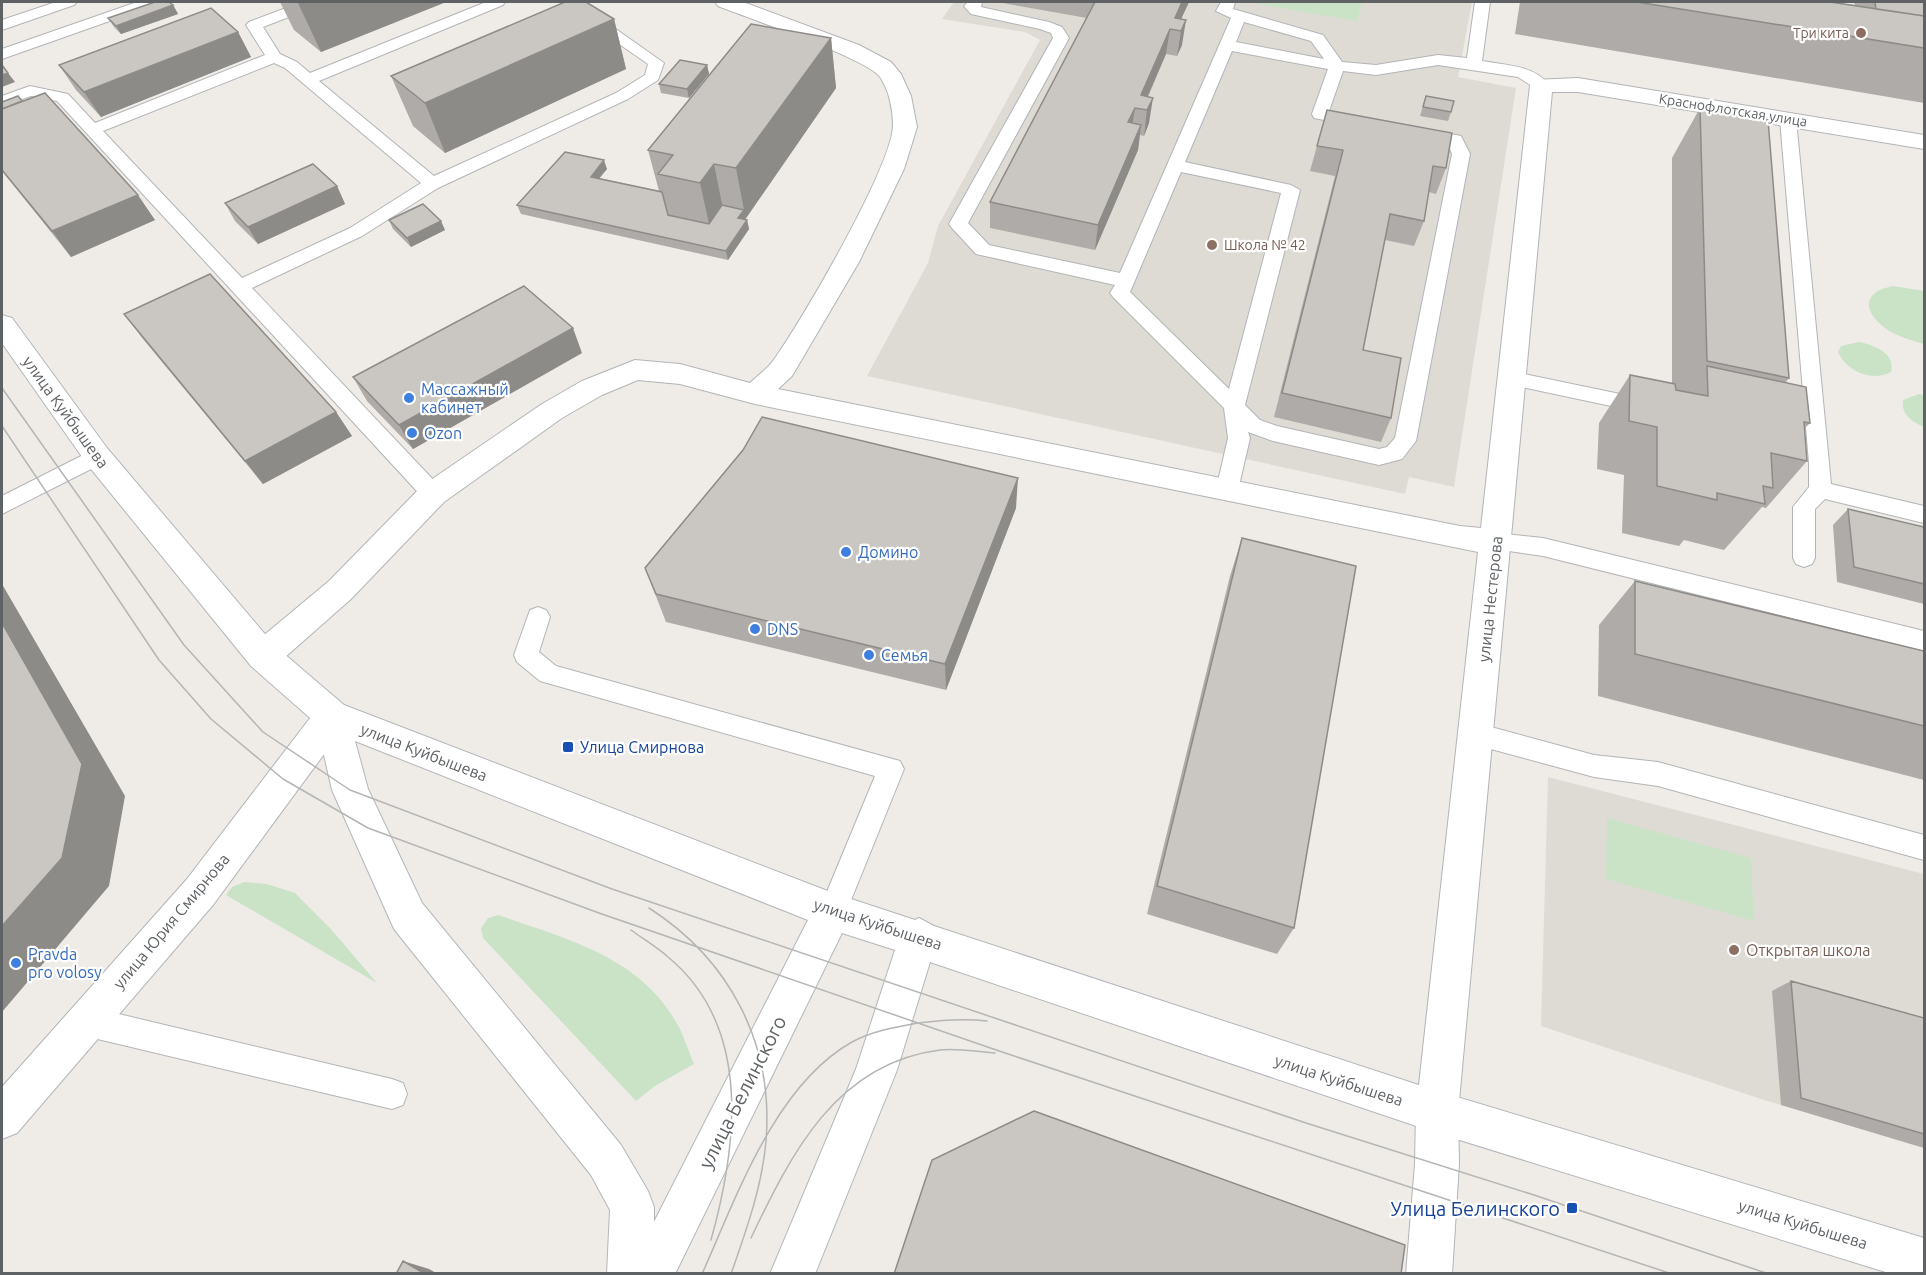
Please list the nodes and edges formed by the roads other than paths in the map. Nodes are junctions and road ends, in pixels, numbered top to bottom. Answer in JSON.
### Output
{"nodes":[{"id":1,"x":69,"y":2,"type":"edge"},
{"id":2,"x":150,"y":2,"type":"edge"},
{"id":3,"x":315,"y":2,"type":"edge"},
{"id":4,"x":498,"y":2,"type":"edge"},
{"id":5,"x":725,"y":2,"type":"edge"},
{"id":6,"x":975,"y":2,"type":"edge"},
{"id":7,"x":1227,"y":2,"type":"edge"},
{"id":8,"x":1484,"y":2,"type":"edge"},
{"id":9,"x":586,"y":15,"type":"edge"},
{"id":10,"x":1239,"y":16,"type":"junction"},
{"id":11,"x":2,"y":25,"type":"edge"},
{"id":12,"x":2,"y":34,"type":"edge"},
{"id":13,"x":1226,"y":45,"type":"junction"},
{"id":14,"x":8,"y":52,"type":"edge"},
{"id":15,"x":274,"y":57,"type":"junction"},
{"id":16,"x":1474,"y":64,"type":"junction"},
{"id":17,"x":1337,"y":66,"type":"junction"},
{"id":18,"x":307,"y":80,"type":"junction"},
{"id":19,"x":1540,"y":85,"type":"junction"},
{"id":20,"x":2,"y":101,"type":"edge"},
{"id":21,"x":1788,"y":119,"type":"junction"},
{"id":22,"x":1376,"y":125,"type":"edge"},
{"id":23,"x":94,"y":129,"type":"junction"},
{"id":24,"x":1399,"y":129,"type":"edge"},
{"id":25,"x":1924,"y":142,"type":"edge"},
{"id":26,"x":1175,"y":165,"type":"junction"},
{"id":27,"x":432,"y":184,"type":"junction"},
{"id":28,"x":1126,"y":281,"type":"junction"},
{"id":29,"x":241,"y":286,"type":"junction"},
{"id":30,"x":2,"y":324,"type":"edge"},
{"id":31,"x":1510,"y":378,"type":"junction"},
{"id":32,"x":364,"y":385,"type":"edge"},
{"id":33,"x":755,"y":393,"type":"junction"},
{"id":34,"x":343,"y":396,"type":"junction"},
{"id":35,"x":1644,"y":406,"type":"edge"},
{"id":36,"x":1234,"y":408,"type":"junction"},
{"id":37,"x":98,"y":456,"type":"junction"},
{"id":38,"x":1227,"y":490,"type":"junction"},
{"id":39,"x":1821,"y":490,"type":"junction"},
{"id":40,"x":433,"y":494,"type":"junction"},
{"id":41,"x":2,"y":506,"type":"edge"},
{"id":42,"x":1924,"y":514,"type":"edge"},
{"id":43,"x":1496,"y":542,"type":"junction"},
{"id":44,"x":1804,"y":558,"type":"dead end"},
{"id":45,"x":538,"y":617,"type":"dead end"},
{"id":46,"x":1924,"y":641,"type":"edge"},
{"id":47,"x":263,"y":656,"type":"junction"},
{"id":48,"x":332,"y":716,"type":"junction"},
{"id":49,"x":1476,"y":734,"type":"junction"},
{"id":50,"x":1924,"y":848,"type":"edge"},
{"id":51,"x":833,"y":911,"type":"junction"},
{"id":52,"x":920,"y":937,"type":"junction"},
{"id":53,"x":85,"y":1021,"type":"junction"},
{"id":54,"x":392,"y":1094,"type":"dead end"},
{"id":55,"x":1437,"y":1112,"type":"junction"},
{"id":56,"x":2,"y":1118,"type":"edge"},
{"id":57,"x":1924,"y":1261,"type":"edge"},
{"id":58,"x":630,"y":1274,"type":"edge"},
{"id":59,"x":651,"y":1274,"type":"edge"},
{"id":60,"x":792,"y":1274,"type":"edge"},
{"id":61,"x":1429,"y":1274,"type":"edge"}],
"edges":[{"from":1,"to":11,"type":"lane"},
{"from":2,"to":14,"type":"lane"},
{"from":3,"to":15,"type":"lane"},
{"from":4,"to":18,"type":"lane"},
{"from":5,"to":33,"type":"street"},
{"from":6,"to":28,"type":"lane"},
{"from":7,"to":10,"type":"lane"},
{"from":8,"to":16,"type":"lane"},
{"from":9,"to":27,"type":"lane"},
{"from":10,"to":13,"type":"lane"},
{"from":10,"to":17,"type":"lane"},
{"from":12,"to":14,"type":"lane"},
{"from":13,"to":17,"type":"lane"},
{"from":13,"to":26,"type":"lane"},
{"from":15,"to":18,"type":"lane"},
{"from":15,"to":23,"type":"lane"},
{"from":16,"to":17,"type":"lane"},
{"from":16,"to":19,"type":"lane"},
{"from":17,"to":22,"type":"lane"},
{"from":18,"to":27,"type":"lane"},
{"from":19,"to":21,"type":"street","name":"Краснофлотская улица"},
{"from":19,"to":31,"type":"street","name":"улица Нестерова"},
{"from":20,"to":23,"type":"lane"},
{"from":21,"to":25,"type":"street","name":"Краснофлотская улица"},
{"from":21,"to":39,"type":"lane"},
{"from":23,"to":29,"type":"lane"},
{"from":24,"to":36,"type":"lane"},
{"from":26,"to":28,"type":"lane"},
{"from":26,"to":36,"type":"lane"},
{"from":27,"to":29,"type":"lane"},
{"from":28,"to":36,"type":"lane"},
{"from":29,"to":34,"type":"lane"},
{"from":30,"to":37,"type":"street","name":"улица Куйбышева"},
{"from":31,"to":35,"type":"lane"},
{"from":31,"to":43,"type":"street","name":"улица Нестерова"},
{"from":32,"to":34,"type":"lane"},
{"from":33,"to":38,"type":"street"},
{"from":33,"to":40,"type":"street"},
{"from":34,"to":40,"type":"lane"},
{"from":36,"to":38,"type":"lane"},
{"from":37,"to":41,"type":"lane"},
{"from":37,"to":47,"type":"street","name":"улица Куйбышева"},
{"from":38,"to":43,"type":"street"},
{"from":39,"to":42,"type":"lane"},
{"from":39,"to":44,"type":"lane"},
{"from":40,"to":47,"type":"street"},
{"from":43,"to":46,"type":"lane"},
{"from":43,"to":49,"type":"street","name":"улица Нестерова"},
{"from":45,"to":51,"type":"lane"},
{"from":47,"to":48,"type":"street","name":"улица Куйбышева"},
{"from":48,"to":51,"type":"street","name":"улица Куйбышева"},
{"from":48,"to":53,"type":"street","name":"улица Юрия Смирнова"},
{"from":48,"to":58,"type":"street"},
{"from":49,"to":50,"type":"lane"},
{"from":49,"to":55,"type":"street","name":"улица Нестерова"},
{"from":51,"to":52,"type":"street","name":"улица Куйбышева"},
{"from":51,"to":59,"type":"street","name":"улица Белинского"},
{"from":52,"to":55,"type":"street","name":"улица Куйбышева"},
{"from":52,"to":60,"type":"street"},
{"from":53,"to":54,"type":"lane"},
{"from":53,"to":56,"type":"street","name":"улица Юрия Смирнова"},
{"from":55,"to":57,"type":"street","name":"улица Куйбышева"},
{"from":55,"to":61,"type":"street","name":"улица Нестерова"}]}
